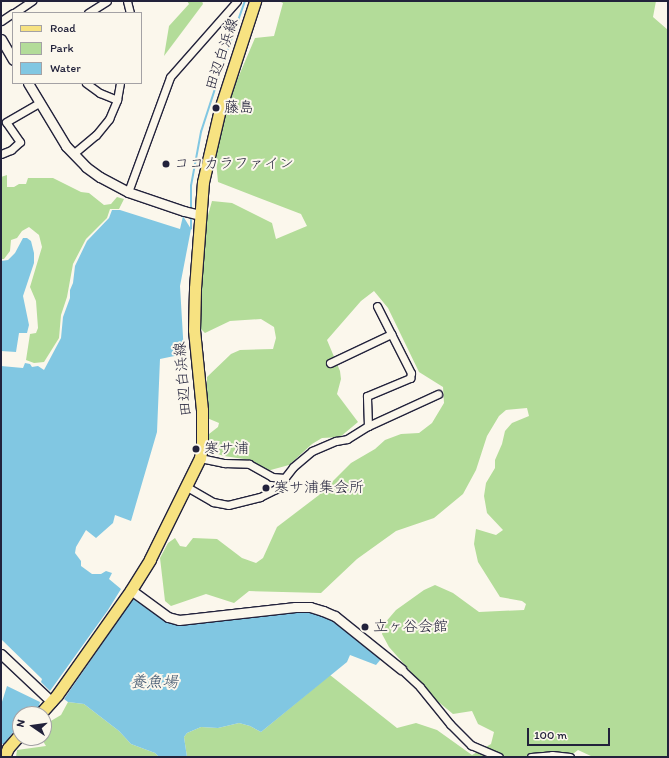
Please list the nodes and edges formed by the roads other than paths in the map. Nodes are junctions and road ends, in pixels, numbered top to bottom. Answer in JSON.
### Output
{"nodes":[{"id":1,"x":32,"y":1,"type":"edge"},
{"id":2,"x":107,"y":1,"type":"edge"},
{"id":3,"x":127,"y":1,"type":"edge"},
{"id":4,"x":237,"y":1,"type":"edge"},
{"id":5,"x":255,"y":1,"type":"edge"},
{"id":6,"x":15,"y":12,"type":"edge"},
{"id":7,"x":90,"y":12,"type":"edge"},
{"id":8,"x":130,"y":12,"type":"edge"},
{"id":9,"x":12,"y":14,"type":"edge"},
{"id":10,"x":1,"y":21,"type":"edge"},
{"id":11,"x":1,"y":40,"type":"edge"},
{"id":12,"x":12,"y":58,"type":"edge"},
{"id":13,"x":29,"y":84,"type":"edge"},
{"id":14,"x":87,"y":84,"type":"edge"},
{"id":15,"x":120,"y":84,"type":"edge"},
{"id":16,"x":116,"y":100,"type":"junction"},
{"id":17,"x":40,"y":102,"type":"junction"},
{"id":18,"x":1,"y":154,"type":"edge"},
{"id":19,"x":73,"y":154,"type":"junction"},
{"id":20,"x":128,"y":192,"type":"junction"},
{"id":21,"x":197,"y":214,"type":"junction"},
{"id":22,"x":377,"y":306,"type":"dead end"},
{"id":23,"x":391,"y":334,"type":"junction"},
{"id":24,"x":330,"y":363,"type":"dead end"},
{"id":25,"x":438,"y":394,"type":"dead end"},
{"id":26,"x":368,"y":426,"type":"junction"},
{"id":27,"x":200,"y":458,"type":"junction"},
{"id":28,"x":285,"y":478,"type":"junction"},
{"id":29,"x":187,"y":487,"type":"junction"},
{"id":30,"x":130,"y":590,"type":"junction"},
{"id":31,"x":1,"y":654,"type":"edge"},
{"id":32,"x":401,"y":669,"type":"joint"},
{"id":33,"x":52,"y":702,"type":"junction"},
{"id":34,"x":48,"y":706,"type":"edge"},
{"id":35,"x":12,"y":743,"type":"edge"},
{"id":36,"x":4,"y":757,"type":"edge"},
{"id":37,"x":499,"y":757,"type":"edge"},
{"id":38,"x":530,"y":757,"type":"edge"},
{"id":39,"x":570,"y":757,"type":"edge"}],
"edges":[{"from":1,"to":6,"type":"street"},
{"from":2,"to":7,"type":"street"},
{"from":3,"to":8,"type":"street"},
{"from":4,"to":20,"type":"street"},
{"from":5,"to":21,"type":"main road","name":"田辺白浜線"},
{"from":9,"to":10,"type":"street"},
{"from":11,"to":12,"type":"street"},
{"from":13,"to":17,"type":"street"},
{"from":14,"to":16,"type":"street"},
{"from":15,"to":16,"type":"street"},
{"from":16,"to":19,"type":"street"},
{"from":17,"to":18,"type":"street"},
{"from":17,"to":19,"type":"street"},
{"from":19,"to":20,"type":"street"},
{"from":20,"to":21,"type":"street"},
{"from":21,"to":27,"type":"main road","name":"田辺白浜線"},
{"from":22,"to":23,"type":"street"},
{"from":23,"to":24,"type":"street"},
{"from":23,"to":26,"type":"street"},
{"from":25,"to":26,"type":"street"},
{"from":26,"to":28,"type":"street"},
{"from":27,"to":28,"type":"street"},
{"from":27,"to":29,"type":"main road","name":"田辺白浜線"},
{"from":28,"to":29,"type":"street"},
{"from":29,"to":30,"type":"main road","name":"田辺白浜線"},
{"from":30,"to":32,"type":"street"},
{"from":30,"to":33,"type":"main road","name":"田辺白浜線"},
{"from":31,"to":33,"type":"street"},
{"from":32,"to":37,"type":"street"},
{"from":33,"to":34,"type":"main road","name":"田辺白浜線"},
{"from":35,"to":36,"type":"main road"},
{"from":38,"to":39,"type":"street"}]}
